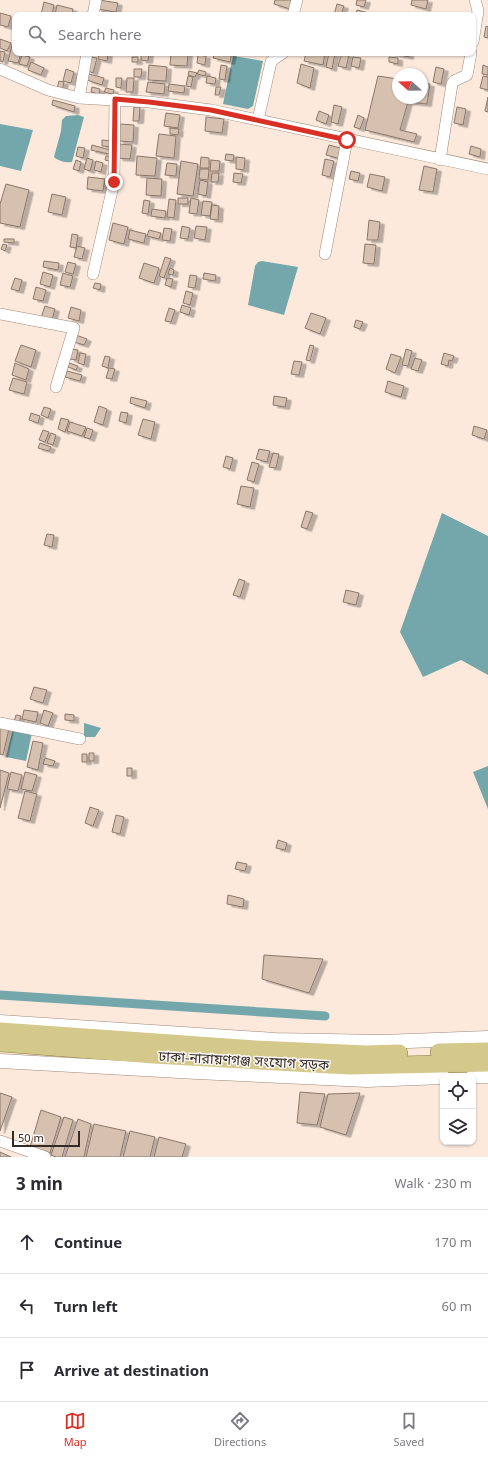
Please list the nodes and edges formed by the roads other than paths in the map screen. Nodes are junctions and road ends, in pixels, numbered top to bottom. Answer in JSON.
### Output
{"nodes":[{"id":1,"x":96,"y":0,"type":"edge"},
{"id":2,"x":297,"y":0,"type":"edge"},
{"id":3,"x":475,"y":0,"type":"edge"},
{"id":4,"x":94,"y":12,"type":"edge"},
{"id":5,"x":296,"y":12,"type":"edge"},
{"id":6,"x":476,"y":23,"type":"edge"},
{"id":7,"x":86,"y":56,"type":"edge"},
{"id":8,"x":279,"y":56,"type":"edge"},
{"id":9,"x":470,"y":56,"type":"edge"},
{"id":10,"x":0,"y":69,"type":"edge"},
{"id":11,"x":79,"y":98,"type":"junction"},
{"id":12,"x":115,"y":99,"type":"junction"},
{"id":13,"x":258,"y":120,"type":"junction"},
{"id":14,"x":347,"y":140,"type":"junction"},
{"id":15,"x":440,"y":160,"type":"junction"},
{"id":16,"x":488,"y":169,"type":"edge"},
{"id":17,"x":325,"y":254,"type":"dead end"},
{"id":18,"x":93,"y":274,"type":"dead end"},
{"id":19,"x":0,"y":314,"type":"edge"},
{"id":20,"x":56,"y":387,"type":"dead end"},
{"id":21,"x":0,"y":723,"type":"edge"},
{"id":22,"x":80,"y":739,"type":"dead end"},
{"id":23,"x":0,"y":1022,"type":"edge"},
{"id":24,"x":0,"y":1031,"type":"edge"},
{"id":25,"x":488,"y":1038,"type":"edge"},
{"id":26,"x":0,"y":1043,"type":"edge"},
{"id":27,"x":488,"y":1051,"type":"edge"},
{"id":28,"x":0,"y":1061,"type":"edge"},
{"id":29,"x":488,"y":1063,"type":"edge"},
{"id":30,"x":476,"y":1076,"type":"edge"},
{"id":31,"x":488,"y":1076,"type":"edge"},
{"id":32,"x":440,"y":1077,"type":"edge"},
{"id":33,"x":0,"y":1141,"type":"edge"},
{"id":34,"x":45,"y":1157,"type":"edge"}],
"edges":[{"from":1,"to":4,"type":"street"},
{"from":2,"to":5,"type":"street"},
{"from":3,"to":6,"type":"street"},
{"from":7,"to":11,"type":"street"},
{"from":8,"to":13,"type":"street"},
{"from":9,"to":15,"type":"street"},
{"from":10,"to":11,"type":"street"},
{"from":11,"to":12,"type":"street"},
{"from":12,"to":13,"type":"street"},
{"from":12,"to":18,"type":"street"},
{"from":13,"to":14,"type":"street"},
{"from":14,"to":15,"type":"street"},
{"from":14,"to":17,"type":"street"},
{"from":15,"to":16,"type":"street"},
{"from":19,"to":20,"type":"street"},
{"from":21,"to":22,"type":"street"},
{"from":23,"to":25,"type":"street"},
{"from":24,"to":27,"type":"main road","name":"ঢাকা-নারায়ণগঞ্জ সংযোগ সড়ক"},
{"from":26,"to":29,"type":"main road","name":"ঢাকা-নারায়ণগঞ্জ সংযোগ সড়ক"},
{"from":28,"to":32,"type":"street"},
{"from":30,"to":31,"type":"street"},
{"from":33,"to":34,"type":"street"}]}
